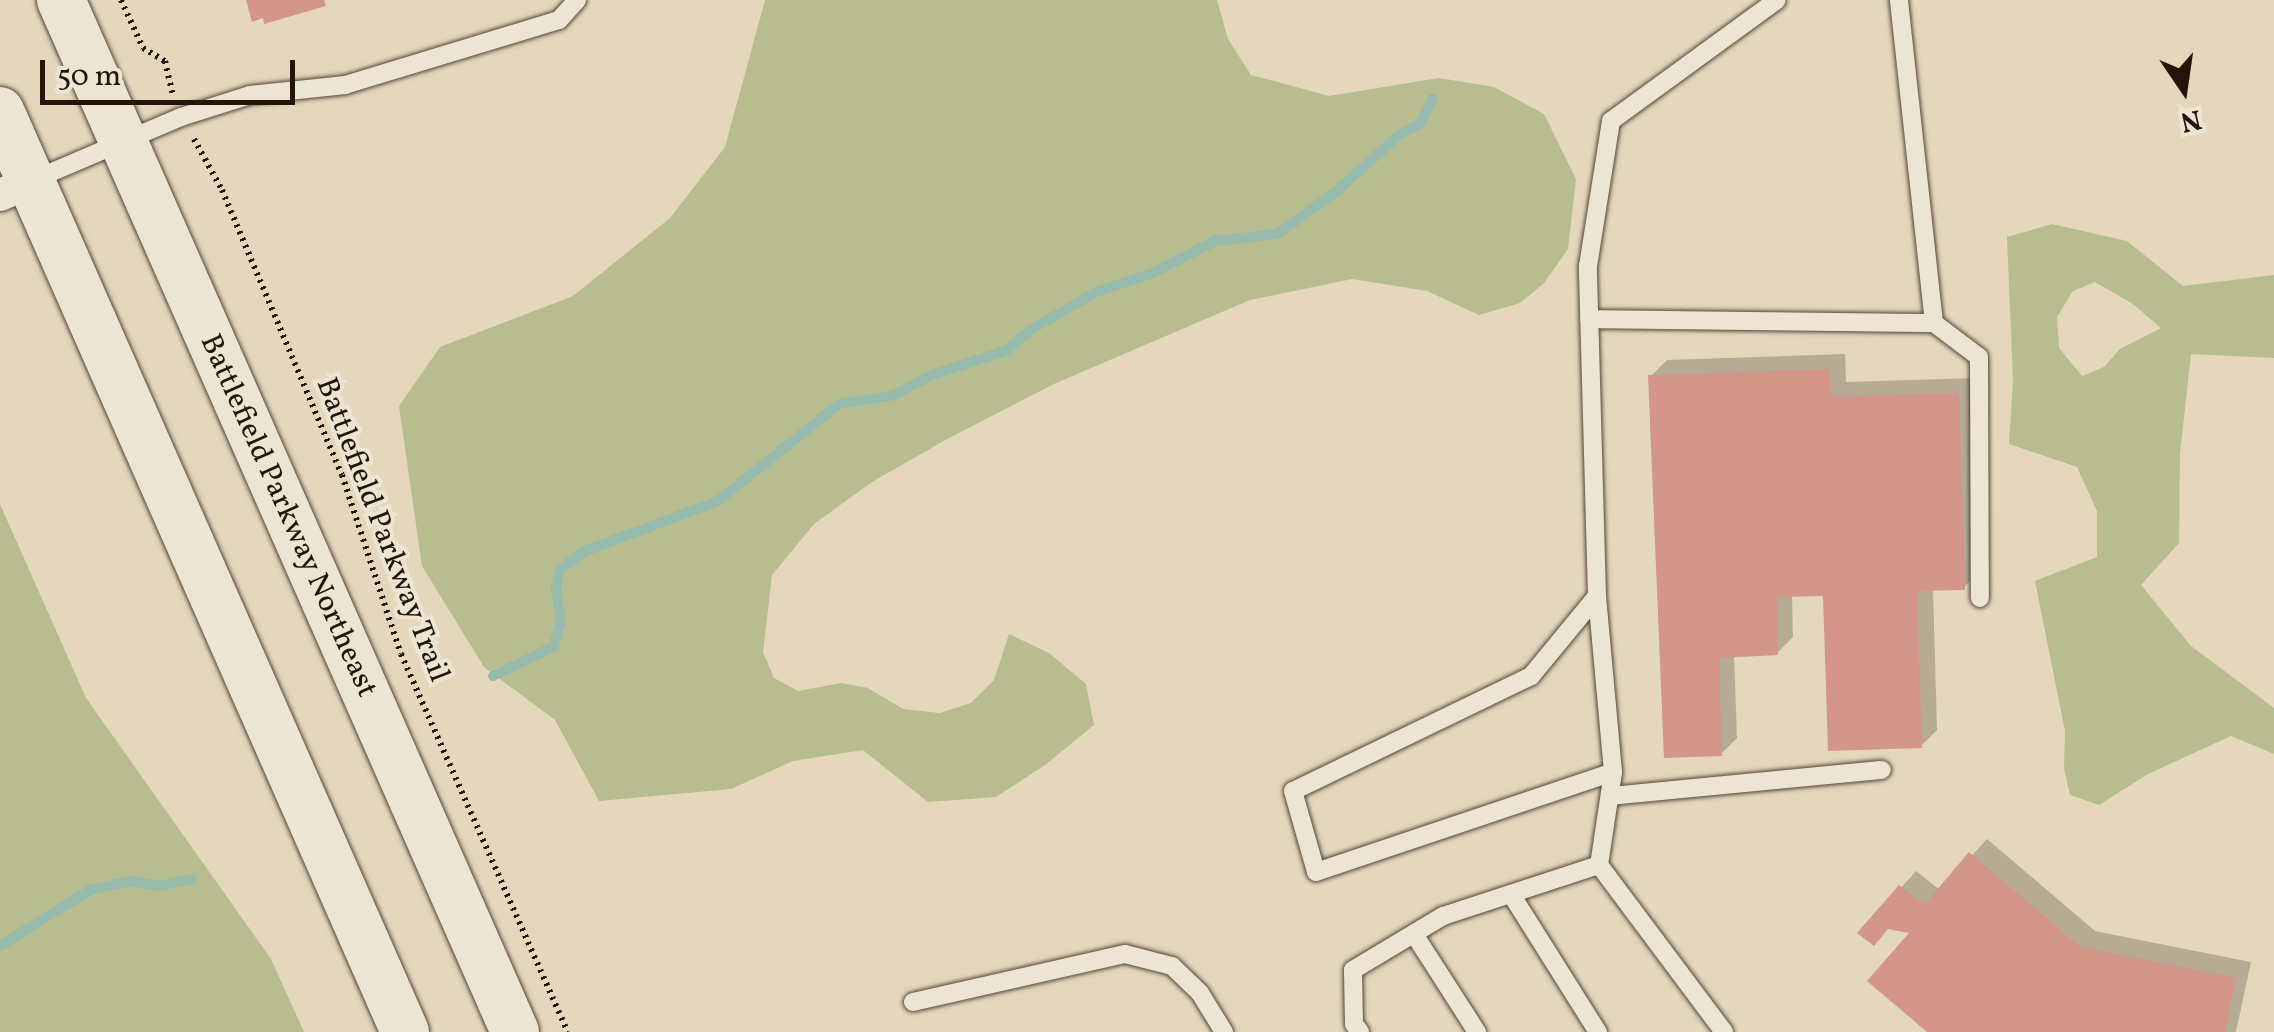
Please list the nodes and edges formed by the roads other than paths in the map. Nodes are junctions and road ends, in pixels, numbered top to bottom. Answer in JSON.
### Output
{"nodes":[{"id":1,"x":61,"y":0,"type":"edge"},
{"id":2,"x":577,"y":0,"type":"edge"},
{"id":3,"x":1776,"y":0,"type":"edge"},
{"id":4,"x":1900,"y":0,"type":"edge"},
{"id":5,"x":0,"y":111,"type":"edge"},
{"id":6,"x":126,"y":144,"type":"junction"},
{"id":7,"x":15,"y":188,"type":"edge"},
{"id":8,"x":1589,"y":319,"type":"junction"},
{"id":9,"x":1934,"y":323,"type":"junction"},
{"id":10,"x":1597,"y":596,"type":"junction"},
{"id":11,"x":1980,"y":598,"type":"dead end"},
{"id":12,"x":1882,"y":770,"type":"dead end"},
{"id":13,"x":1614,"y":772,"type":"junction"},
{"id":14,"x":1610,"y":796,"type":"junction"},
{"id":15,"x":1599,"y":865,"type":"junction"},
{"id":16,"x":1510,"y":894,"type":"junction"},
{"id":17,"x":1414,"y":934,"type":"junction"},
{"id":18,"x":913,"y":1002,"type":"dead end"},
{"id":19,"x":405,"y":1032,"type":"edge"},
{"id":20,"x":514,"y":1032,"type":"edge"},
{"id":21,"x":1224,"y":1032,"type":"edge"},
{"id":22,"x":1360,"y":1032,"type":"edge"},
{"id":23,"x":1477,"y":1032,"type":"edge"},
{"id":24,"x":1598,"y":1032,"type":"edge"},
{"id":25,"x":1724,"y":1032,"type":"edge"}],
"edges":[{"from":1,"to":6,"type":"main road","name":"Battlefield Parkway Northeast"},
{"from":2,"to":6,"type":"lane"},
{"from":3,"to":8,"type":"lane"},
{"from":4,"to":9,"type":"lane"},
{"from":5,"to":7,"type":"main road"},
{"from":6,"to":7,"type":"lane"},
{"from":6,"to":20,"type":"main road","name":"Battlefield Parkway Northeast"},
{"from":7,"to":19,"type":"main road"},
{"from":8,"to":9,"type":"lane"},
{"from":8,"to":10,"type":"lane"},
{"from":9,"to":11,"type":"lane"},
{"from":10,"to":13,"type":"lane"},
{"from":10,"to":13,"type":"lane"},
{"from":12,"to":14,"type":"lane"},
{"from":13,"to":14,"type":"lane"},
{"from":14,"to":15,"type":"lane"},
{"from":15,"to":16,"type":"lane"},
{"from":15,"to":25,"type":"lane"},
{"from":16,"to":17,"type":"lane"},
{"from":16,"to":24,"type":"lane"},
{"from":17,"to":22,"type":"lane"},
{"from":17,"to":23,"type":"lane"},
{"from":18,"to":21,"type":"lane"}]}
